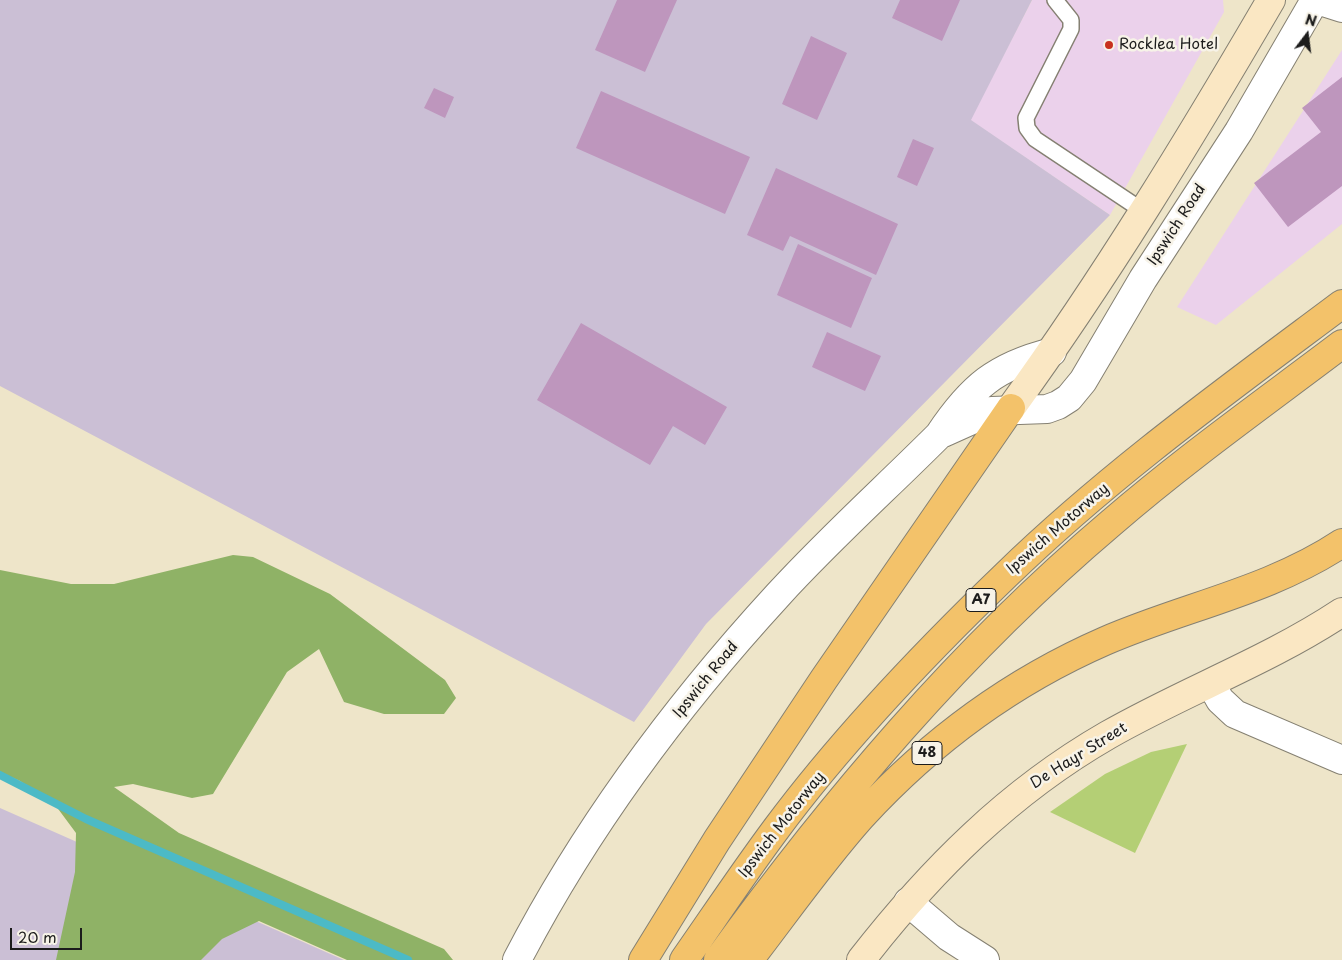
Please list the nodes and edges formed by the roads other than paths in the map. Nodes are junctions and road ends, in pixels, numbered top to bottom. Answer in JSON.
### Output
{"nodes":[{"id":1,"x":1055,"y":0,"type":"edge"},
{"id":2,"x":1271,"y":0,"type":"edge"},
{"id":3,"x":1316,"y":0,"type":"edge"},
{"id":4,"x":1342,"y":8,"type":"edge"},
{"id":5,"x":1143,"y":210,"type":"junction"},
{"id":6,"x":1342,"y":304,"type":"edge"},
{"id":7,"x":1342,"y":344,"type":"edge"},
{"id":8,"x":1052,"y":352,"type":"junction"},
{"id":9,"x":1011,"y":408,"type":"junction"},
{"id":10,"x":939,"y":435,"type":"junction"},
{"id":11,"x":1342,"y":543,"type":"edge"},
{"id":12,"x":1342,"y":612,"type":"edge"},
{"id":13,"x":1210,"y":684,"type":"junction"},
{"id":14,"x":1342,"y":760,"type":"edge"},
{"id":15,"x":908,"y":902,"type":"junction"},
{"id":16,"x":517,"y":960,"type":"edge"},
{"id":17,"x":643,"y":960,"type":"edge"},
{"id":18,"x":684,"y":960,"type":"edge"},
{"id":19,"x":718,"y":960,"type":"edge"},
{"id":20,"x":749,"y":960,"type":"edge"},
{"id":21,"x":861,"y":960,"type":"edge"},
{"id":22,"x":985,"y":960,"type":"edge"}],
"edges":[{"from":1,"to":5,"type":"lane"},
{"from":2,"to":5,"type":"street"},
{"from":3,"to":4,"type":"street"},
{"from":3,"to":9,"type":"street","name":"Ipswich Road"},
{"from":5,"to":8,"type":"street"},
{"from":6,"to":18,"type":"highway","name":"Ipswich Motorway","number":"A7"},
{"from":7,"to":19,"type":"highway","name":"Ipswich Motorway","number":"A7"},
{"from":8,"to":9,"type":"street"},
{"from":8,"to":10,"type":"street","name":"Ipswich Road"},
{"from":9,"to":10,"type":"street","name":"Ipswich Road"},
{"from":9,"to":17,"type":"highway"},
{"from":10,"to":16,"type":"street","name":"Ipswich Road"},
{"from":11,"to":20,"type":"highway","number":"48"},
{"from":12,"to":13,"type":"street","name":"De Hayr Street"},
{"from":13,"to":14,"type":"street"},
{"from":13,"to":15,"type":"street","name":"De Hayr Street"},
{"from":15,"to":21,"type":"street","name":"De Hayr Street"},
{"from":15,"to":22,"type":"street"}]}
